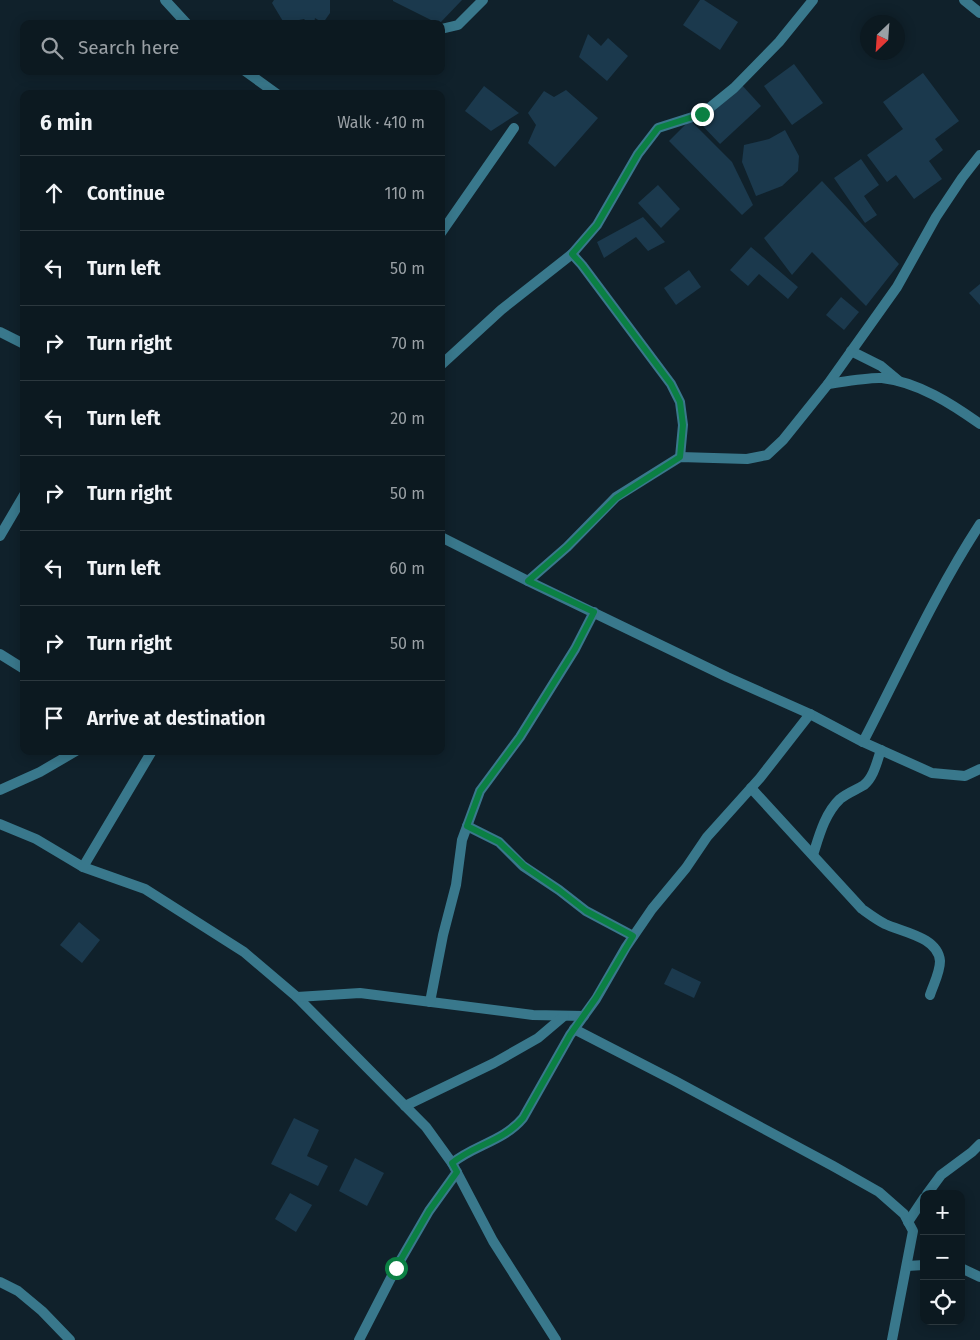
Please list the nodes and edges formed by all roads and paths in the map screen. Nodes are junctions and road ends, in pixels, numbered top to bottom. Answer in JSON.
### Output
{"nodes":[{"id":1,"x":165,"y":0,"type":"edge"},
{"id":2,"x":483,"y":0,"type":"edge"},
{"id":3,"x":813,"y":0,"type":"edge"},
{"id":4,"x":964,"y":0,"type":"edge"},
{"id":5,"x":980,"y":13,"type":"edge"},
{"id":6,"x":183,"y":20,"type":"edge"},
{"id":7,"x":445,"y":28,"type":"edge"},
{"id":8,"x":251,"y":75,"type":"edge"},
{"id":9,"x":271,"y":90,"type":"edge"},
{"id":10,"x":514,"y":128,"type":"dead end"},
{"id":11,"x":980,"y":155,"type":"edge"},
{"id":12,"x":445,"y":227,"type":"edge"},
{"id":13,"x":572,"y":254,"type":"junction"},
{"id":14,"x":0,"y":332,"type":"edge"},
{"id":15,"x":20,"y":342,"type":"edge"},
{"id":16,"x":851,"y":351,"type":"junction"},
{"id":17,"x":445,"y":361,"type":"edge"},
{"id":18,"x":902,"y":383,"type":"junction"},
{"id":19,"x":828,"y":384,"type":"junction"},
{"id":20,"x":980,"y":424,"type":"edge"},
{"id":21,"x":680,"y":457,"type":"junction"},
{"id":22,"x":20,"y":502,"type":"edge"},
{"id":23,"x":980,"y":524,"type":"edge"},
{"id":24,"x":0,"y":536,"type":"edge"},
{"id":25,"x":445,"y":539,"type":"edge"},
{"id":26,"x":528,"y":581,"type":"junction"},
{"id":27,"x":594,"y":612,"type":"junction"},
{"id":28,"x":0,"y":654,"type":"edge"},
{"id":29,"x":20,"y":666,"type":"edge"},
{"id":30,"x":810,"y":714,"type":"junction"},
{"id":31,"x":863,"y":742,"type":"junction"},
{"id":32,"x":881,"y":750,"type":"junction"},
{"id":33,"x":69,"y":755,"type":"edge"},
{"id":34,"x":150,"y":755,"type":"edge"},
{"id":35,"x":980,"y":769,"type":"edge"},
{"id":36,"x":751,"y":788,"type":"junction"},
{"id":37,"x":0,"y":790,"type":"edge"},
{"id":38,"x":0,"y":824,"type":"edge"},
{"id":39,"x":467,"y":826,"type":"junction"},
{"id":40,"x":813,"y":855,"type":"junction"},
{"id":41,"x":83,"y":867,"type":"junction"},
{"id":42,"x":633,"y":936,"type":"junction"},
{"id":43,"x":930,"y":995,"type":"dead end"},
{"id":44,"x":297,"y":997,"type":"junction"},
{"id":45,"x":430,"y":1002,"type":"junction"},
{"id":46,"x":564,"y":1016,"type":"junction"},
{"id":47,"x":584,"y":1016,"type":"junction"},
{"id":48,"x":574,"y":1029,"type":"junction"},
{"id":49,"x":405,"y":1106,"type":"junction"},
{"id":50,"x":980,"y":1144,"type":"edge"},
{"id":51,"x":454,"y":1167,"type":"junction"},
{"id":52,"x":930,"y":1190,"type":"edge"},
{"id":53,"x":920,"y":1204,"type":"edge"},
{"id":54,"x":908,"y":1222,"type":"junction"},
{"id":55,"x":920,"y":1265,"type":"edge"},
{"id":56,"x":907,"y":1266,"type":"junction"},
{"id":57,"x":965,"y":1270,"type":"edge"},
{"id":58,"x":980,"y":1277,"type":"edge"},
{"id":59,"x":0,"y":1282,"type":"edge"},
{"id":60,"x":70,"y":1340,"type":"edge"},
{"id":61,"x":359,"y":1340,"type":"edge"},
{"id":62,"x":556,"y":1340,"type":"edge"},
{"id":63,"x":892,"y":1340,"type":"edge"}],
"edges":[{"from":1,"to":6,"type":"street"},
{"from":2,"to":7,"type":"street"},
{"from":3,"to":13,"type":"street"},
{"from":4,"to":5,"type":"street"},
{"from":8,"to":9,"type":"street"},
{"from":10,"to":12,"type":"street"},
{"from":11,"to":16,"type":"street"},
{"from":13,"to":17,"type":"street"},
{"from":13,"to":21,"type":"street"},
{"from":14,"to":15,"type":"street"},
{"from":16,"to":18,"type":"street"},
{"from":16,"to":19,"type":"street"},
{"from":18,"to":19,"type":"street"},
{"from":18,"to":20,"type":"street"},
{"from":19,"to":21,"type":"street"},
{"from":21,"to":26,"type":"street"},
{"from":22,"to":24,"type":"street"},
{"from":23,"to":31,"type":"street"},
{"from":25,"to":26,"type":"street"},
{"from":26,"to":27,"type":"street"},
{"from":27,"to":30,"type":"street"},
{"from":27,"to":39,"type":"street"},
{"from":28,"to":29,"type":"street"},
{"from":30,"to":31,"type":"street"},
{"from":30,"to":36,"type":"street"},
{"from":31,"to":32,"type":"street"},
{"from":32,"to":35,"type":"street"},
{"from":32,"to":40,"type":"street"},
{"from":33,"to":37,"type":"street"},
{"from":34,"to":41,"type":"street"},
{"from":36,"to":40,"type":"street"},
{"from":36,"to":42,"type":"street"},
{"from":38,"to":41,"type":"street"},
{"from":39,"to":42,"type":"street"},
{"from":39,"to":45,"type":"street"},
{"from":40,"to":43,"type":"street"},
{"from":41,"to":44,"type":"street"},
{"from":42,"to":47,"type":"street"},
{"from":44,"to":45,"type":"street"},
{"from":44,"to":49,"type":"street"},
{"from":45,"to":46,"type":"street"},
{"from":46,"to":47,"type":"street"},
{"from":46,"to":49,"type":"street"},
{"from":47,"to":48,"type":"street"},
{"from":48,"to":51,"type":"street"},
{"from":48,"to":54,"type":"street"},
{"from":49,"to":51,"type":"street"},
{"from":50,"to":52,"type":"street"},
{"from":51,"to":61,"type":"street"},
{"from":51,"to":62,"type":"street"},
{"from":53,"to":54,"type":"street"},
{"from":54,"to":56,"type":"street"},
{"from":55,"to":56,"type":"street"},
{"from":56,"to":63,"type":"street"},
{"from":57,"to":58,"type":"street"},
{"from":59,"to":60,"type":"street"}]}
